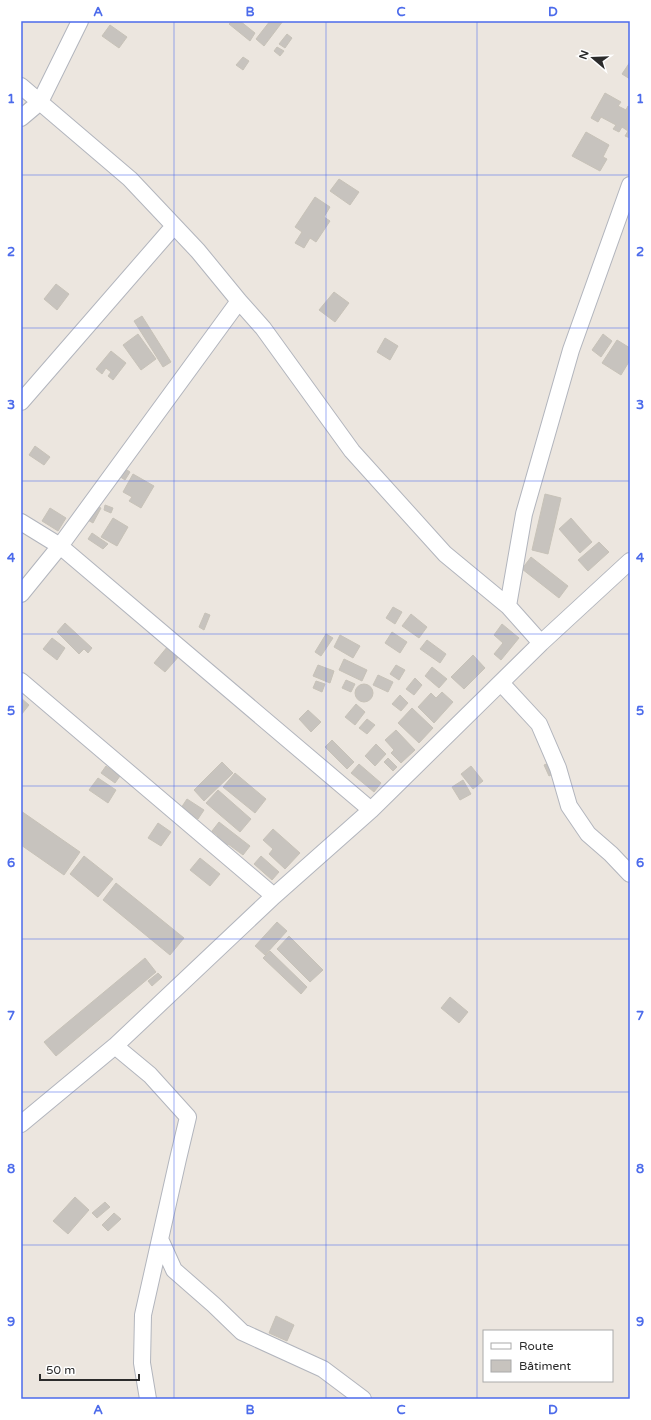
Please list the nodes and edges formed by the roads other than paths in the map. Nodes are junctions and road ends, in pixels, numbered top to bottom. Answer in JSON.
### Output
{"nodes":[{"id":1,"x":80,"y":21,"type":"edge"},
{"id":2,"x":21,"y":86,"type":"edge"},
{"id":3,"x":40,"y":102,"type":"junction"},
{"id":4,"x":21,"y":118,"type":"edge"},
{"id":5,"x":630,"y":185,"type":"edge"},
{"id":6,"x":174,"y":226,"type":"junction"},
{"id":7,"x":239,"y":301,"type":"junction"},
{"id":8,"x":21,"y":402,"type":"edge"},
{"id":9,"x":21,"y":522,"type":"edge"},
{"id":10,"x":60,"y":546,"type":"junction"},
{"id":11,"x":630,"y":561,"type":"edge"},
{"id":12,"x":21,"y":594,"type":"edge"},
{"id":13,"x":508,"y":606,"type":"junction"},
{"id":14,"x":541,"y":643,"type":"junction"},
{"id":15,"x":21,"y":681,"type":"edge"},
{"id":16,"x":501,"y":683,"type":"junction"},
{"id":17,"x":371,"y":810,"type":"junction"},
{"id":18,"x":630,"y":874,"type":"edge"},
{"id":19,"x":274,"y":896,"type":"junction"},
{"id":20,"x":115,"y":1046,"type":"junction"},
{"id":21,"x":21,"y":1124,"type":"edge"},
{"id":22,"x":160,"y":1239,"type":"junction"},
{"id":23,"x":148,"y":1399,"type":"edge"},
{"id":24,"x":363,"y":1399,"type":"edge"}],
"edges":[{"from":1,"to":3,"type":"street"},
{"from":2,"to":3,"type":"street"},
{"from":3,"to":4,"type":"street"},
{"from":3,"to":6,"type":"street"},
{"from":5,"to":13,"type":"street"},
{"from":6,"to":7,"type":"street"},
{"from":6,"to":8,"type":"street"},
{"from":7,"to":10,"type":"street"},
{"from":7,"to":13,"type":"street"},
{"from":9,"to":10,"type":"street"},
{"from":10,"to":12,"type":"street"},
{"from":10,"to":17,"type":"street"},
{"from":11,"to":14,"type":"street"},
{"from":13,"to":14,"type":"street"},
{"from":14,"to":16,"type":"street"},
{"from":15,"to":19,"type":"street"},
{"from":16,"to":17,"type":"street"},
{"from":16,"to":18,"type":"street"},
{"from":17,"to":19,"type":"street"},
{"from":19,"to":20,"type":"street"},
{"from":20,"to":21,"type":"street"},
{"from":20,"to":22,"type":"street"},
{"from":22,"to":23,"type":"street"},
{"from":22,"to":24,"type":"street"}]}
